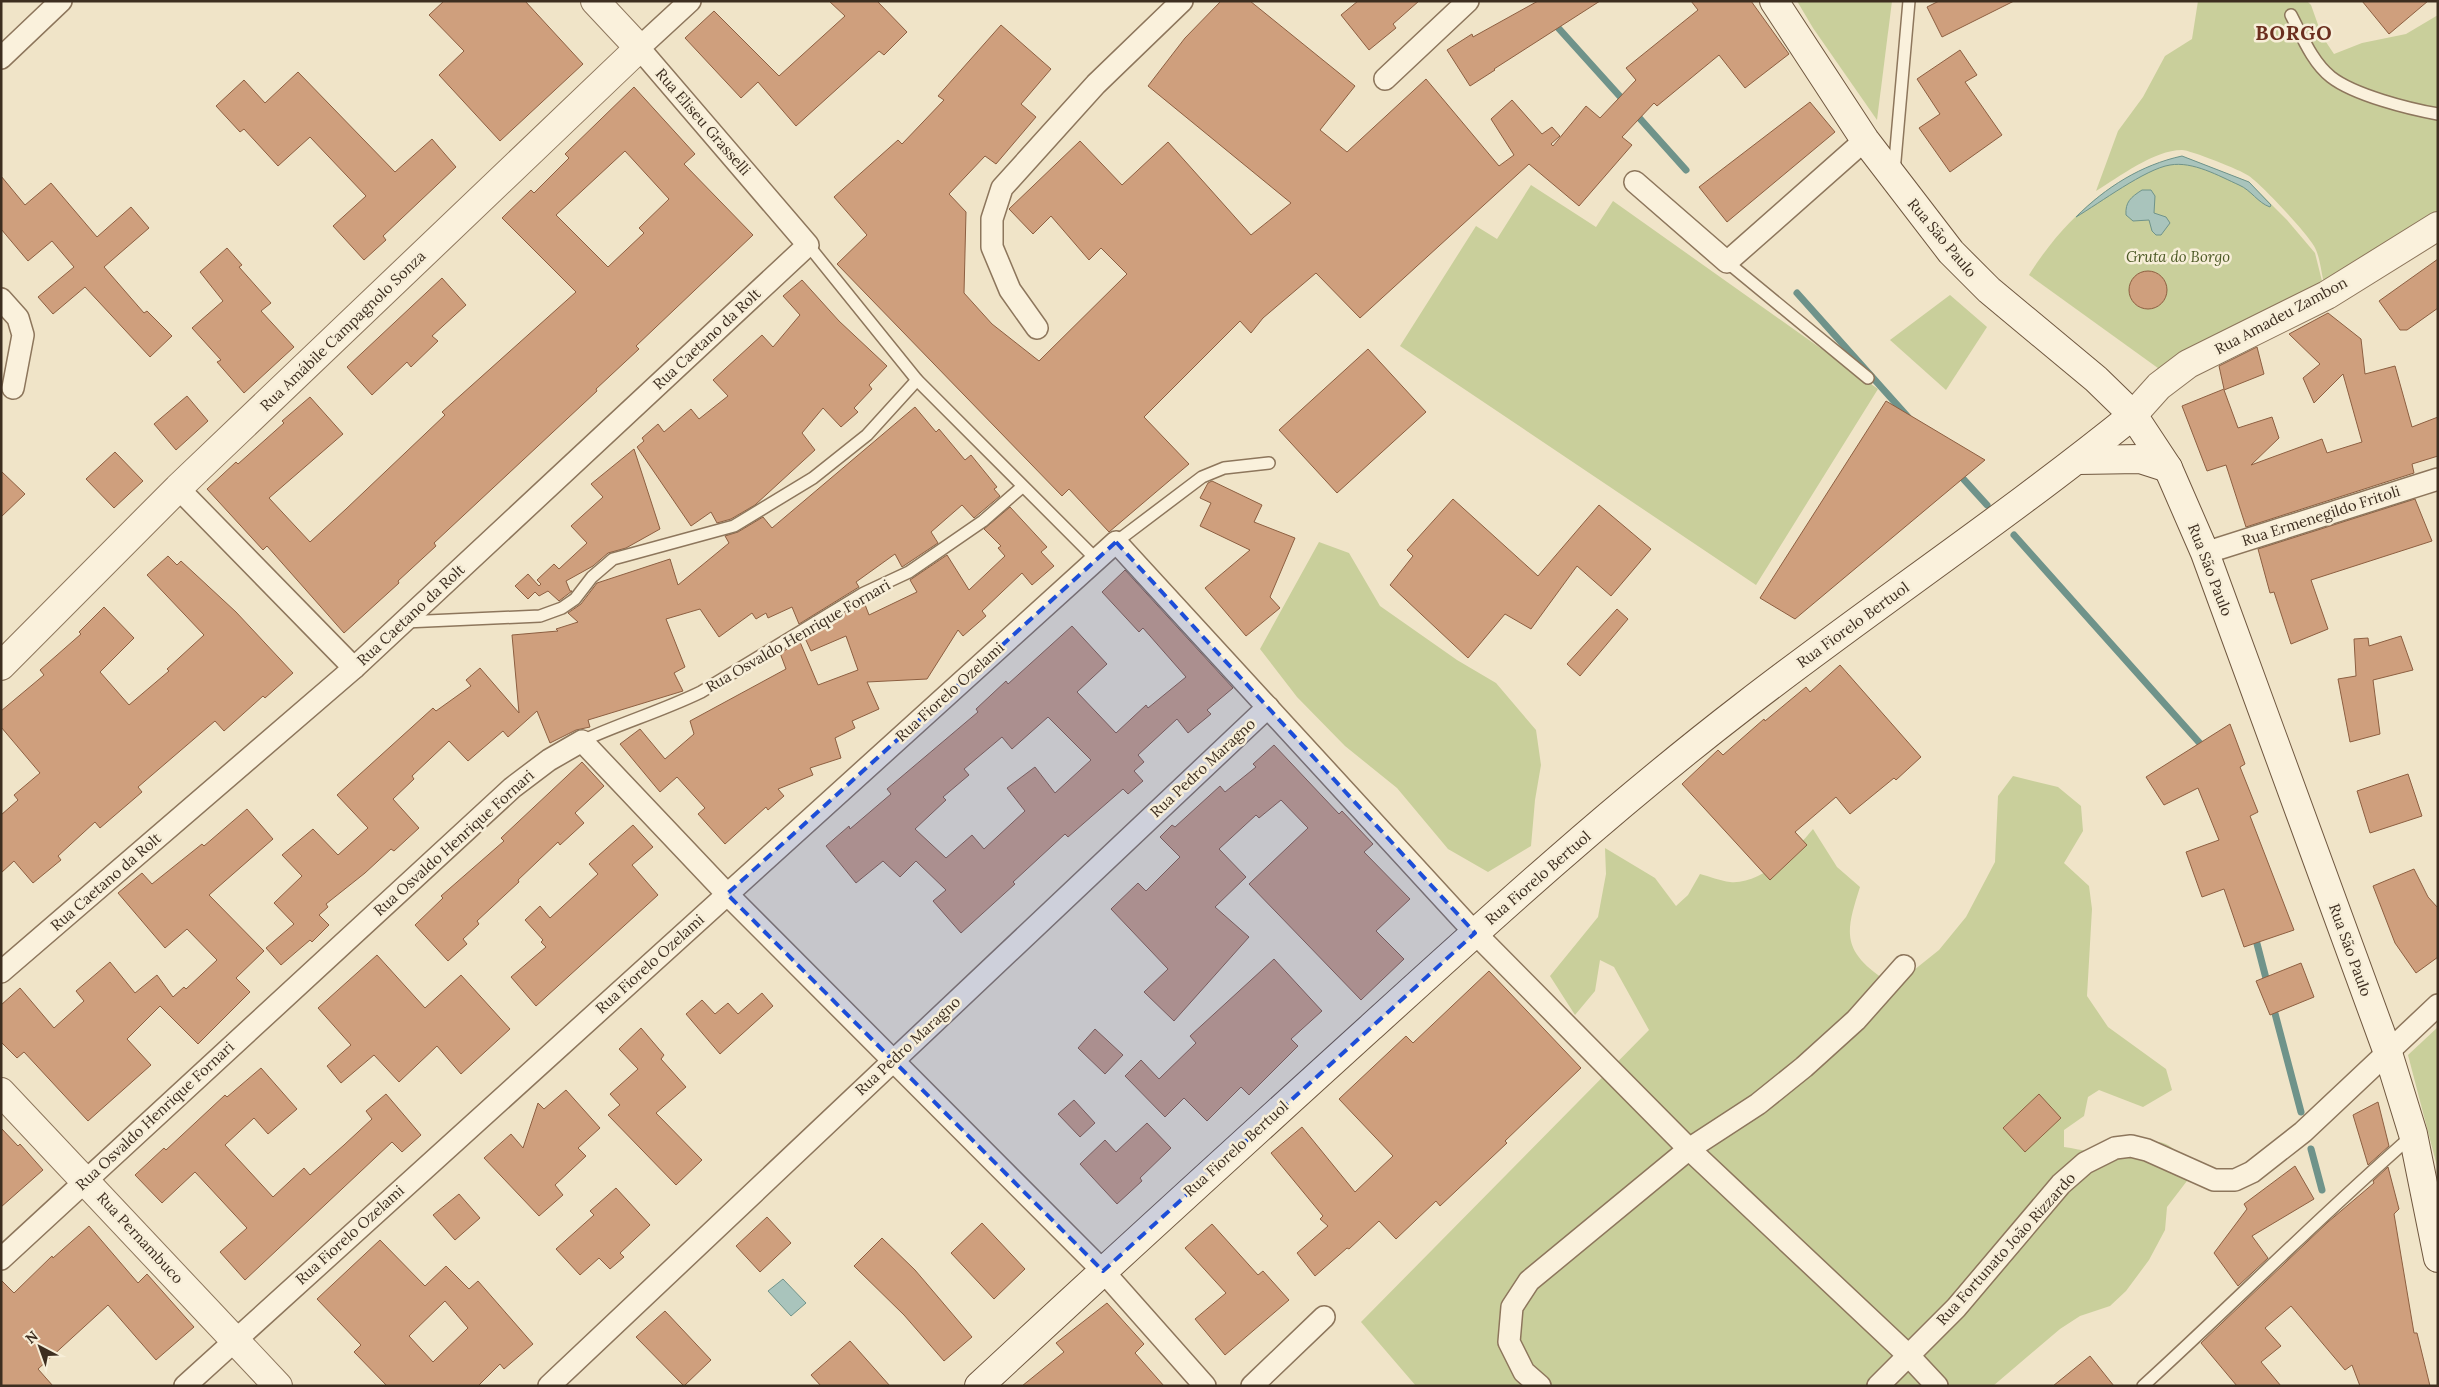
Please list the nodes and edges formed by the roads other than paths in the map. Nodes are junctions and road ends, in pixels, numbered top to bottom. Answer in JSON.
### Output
{"nodes":[{"id":1,"x":61,"y":1,"type":"edge"},
{"id":2,"x":595,"y":1,"type":"edge"},
{"id":3,"x":690,"y":1,"type":"edge"},
{"id":4,"x":1182,"y":1,"type":"edge"},
{"id":5,"x":1468,"y":1,"type":"edge"},
{"id":6,"x":1774,"y":1,"type":"edge"},
{"id":7,"x":1909,"y":1,"type":"edge"},
{"id":8,"x":2291,"y":15,"type":"dead end"},
{"id":9,"x":639,"y":48,"type":"junction"},
{"id":10,"x":1,"y":58,"type":"edge"},
{"id":11,"x":1385,"y":79,"type":"dead end"},
{"id":12,"x":2438,"y":114,"type":"edge"},
{"id":13,"x":1864,"y":140,"type":"junction"},
{"id":14,"x":1893,"y":178,"type":"junction"},
{"id":15,"x":1635,"y":182,"type":"dead end"},
{"id":16,"x":2438,"y":226,"type":"edge"},
{"id":17,"x":808,"y":245,"type":"junction"},
{"id":18,"x":1727,"y":262,"type":"junction"},
{"id":19,"x":1,"y":299,"type":"edge"},
{"id":20,"x":1037,"y":328,"type":"dead end"},
{"id":21,"x":1868,"y":378,"type":"dead end"},
{"id":22,"x":917,"y":380,"type":"junction"},
{"id":23,"x":13,"y":388,"type":"dead end"},
{"id":24,"x":2133,"y":415,"type":"junction"},
{"id":25,"x":2078,"y":460,"type":"junction"},
{"id":26,"x":1269,"y":463,"type":"dead end"},
{"id":27,"x":2168,"y":468,"type":"junction"},
{"id":28,"x":2438,"y":479,"type":"edge"},
{"id":29,"x":1022,"y":486,"type":"junction"},
{"id":30,"x":178,"y":488,"type":"junction"},
{"id":31,"x":1116,"y":542,"type":"junction"},
{"id":32,"x":2205,"y":553,"type":"junction"},
{"id":33,"x":1096,"y":559,"type":"junction"},
{"id":34,"x":404,"y":622,"type":"junction"},
{"id":35,"x":1,"y":666,"type":"edge"},
{"id":36,"x":354,"y":668,"type":"junction"},
{"id":37,"x":1268,"y":707,"type":"junction"},
{"id":38,"x":582,"y":741,"type":"junction"},
{"id":39,"x":727,"y":894,"type":"junction"},
{"id":40,"x":1475,"y":933,"type":"junction"},
{"id":41,"x":1904,"y":966,"type":"dead end"},
{"id":42,"x":1,"y":972,"type":"edge"},
{"id":43,"x":2438,"y":1005,"type":"edge"},
{"id":44,"x":2388,"y":1053,"type":"junction"},
{"id":45,"x":892,"y":1060,"type":"junction"},
{"id":46,"x":1,"y":1092,"type":"edge"},
{"id":47,"x":2414,"y":1134,"type":"junction"},
{"id":48,"x":1689,"y":1149,"type":"junction"},
{"id":49,"x":86,"y":1180,"type":"junction"},
{"id":50,"x":2438,"y":1258,"type":"edge"},
{"id":51,"x":1,"y":1259,"type":"edge"},
{"id":52,"x":1102,"y":1270,"type":"junction"},
{"id":53,"x":1324,"y":1317,"type":"dead end"},
{"id":54,"x":235,"y":1340,"type":"junction"},
{"id":55,"x":1908,"y":1355,"type":"junction"},
{"id":56,"x":1265,"y":1381,"type":"edge"},
{"id":57,"x":184,"y":1386,"type":"edge"},
{"id":58,"x":278,"y":1386,"type":"edge"},
{"id":59,"x":550,"y":1386,"type":"edge"},
{"id":60,"x":979,"y":1386,"type":"edge"},
{"id":61,"x":1205,"y":1386,"type":"edge"},
{"id":62,"x":1540,"y":1386,"type":"edge"},
{"id":63,"x":1878,"y":1386,"type":"edge"},
{"id":64,"x":1937,"y":1386,"type":"edge"},
{"id":65,"x":2143,"y":1386,"type":"edge"}],
"edges":[{"from":1,"to":10,"type":"street"},
{"from":2,"to":9,"type":"main road","name":"Rua Eliseu Grasselli"},
{"from":3,"to":9,"type":"street","name":"Rua Amábile Campagnolo Sonza"},
{"from":4,"to":20,"type":"street"},
{"from":5,"to":11,"type":"street"},
{"from":6,"to":13,"type":"main road","name":"Rua São Paulo"},
{"from":7,"to":14,"type":"lane"},
{"from":8,"to":12,"type":"lane"},
{"from":9,"to":17,"type":"street","name":"Rua Eliseu Grasselli"},
{"from":9,"to":30,"type":"main road","name":"Rua Amábile Campagnolo Sonza"},
{"from":13,"to":14,"type":"main road","name":"Rua São Paulo"},
{"from":13,"to":18,"type":"street"},
{"from":14,"to":24,"type":"main road","name":"Rua São Paulo"},
{"from":15,"to":18,"type":"street"},
{"from":16,"to":24,"type":"main road","name":"Rua Amadeu Zambon"},
{"from":17,"to":22,"type":"lane"},
{"from":17,"to":34,"type":"street","name":"Rua Caetano da Rolt"},
{"from":18,"to":21,"type":"lane"},
{"from":19,"to":23,"type":"street"},
{"from":22,"to":29,"type":"lane"},
{"from":22,"to":34,"type":"lane"},
{"from":24,"to":25,"type":"main road","name":"Rua Fiorelo Bertuol"},
{"from":24,"to":27,"type":"main road","name":"Rua São Paulo"},
{"from":25,"to":27,"type":"main road"},
{"from":25,"to":40,"type":"main road","name":"Rua Fiorelo Bertuol"},
{"from":26,"to":31,"type":"lane"},
{"from":27,"to":32,"type":"main road","name":"Rua São Paulo"},
{"from":28,"to":32,"type":"street","name":"Rua Ermenegildo Fritoli"},
{"from":29,"to":33,"type":"lane"},
{"from":29,"to":38,"type":"lane","name":"Rua Osvaldo Henrique Fornari"},
{"from":30,"to":35,"type":"main road","name":"Rua Amábile Campagnolo Sonza"},
{"from":30,"to":36,"type":"street"},
{"from":31,"to":33,"type":"street","name":"Rua Fiorelo Ozelami"},
{"from":31,"to":37,"type":"street"},
{"from":32,"to":44,"type":"main road","name":"Rua São Paulo"},
{"from":33,"to":39,"type":"street","name":"Rua Fiorelo Ozelami"},
{"from":34,"to":36,"type":"street","name":"Rua Caetano da Rolt"},
{"from":36,"to":42,"type":"street","name":"Rua Caetano da Rolt"},
{"from":37,"to":40,"type":"street"},
{"from":37,"to":45,"type":"street","name":"Rua Pedro Maragno"},
{"from":38,"to":39,"type":"street"},
{"from":38,"to":49,"type":"street","name":"Rua Osvaldo Henrique Fornari"},
{"from":39,"to":45,"type":"street"},
{"from":39,"to":54,"type":"street","name":"Rua Fiorelo Ozelami"},
{"from":40,"to":48,"type":"street"},
{"from":40,"to":52,"type":"main road","name":"Rua Fiorelo Bertuol"},
{"from":41,"to":48,"type":"street"},
{"from":43,"to":44,"type":"street","name":"Rua Fortunato João Rizzardo"},
{"from":44,"to":47,"type":"main road","name":"Rua São Paulo"},
{"from":44,"to":55,"type":"street","name":"Rua Fortunato João Rizzardo"},
{"from":45,"to":52,"type":"street"},
{"from":45,"to":59,"type":"street","name":"Rua Pedro Maragno"},
{"from":46,"to":49,"type":"main road","name":"Rua Pernambuco"},
{"from":47,"to":50,"type":"main road","name":"Rua São Paulo"},
{"from":47,"to":65,"type":"lane"},
{"from":48,"to":55,"type":"street"},
{"from":48,"to":62,"type":"street"},
{"from":49,"to":51,"type":"street","name":"Rua Osvaldo Henrique Fornari"},
{"from":49,"to":54,"type":"main road","name":"Rua Pernambuco"},
{"from":52,"to":60,"type":"main road","name":"Rua Fiorelo Bertuol"},
{"from":52,"to":61,"type":"street"},
{"from":53,"to":56,"type":"street"},
{"from":54,"to":57,"type":"street","name":"Rua Fiorelo Ozelami"},
{"from":54,"to":58,"type":"main road","name":"Rua Pernambuco"},
{"from":55,"to":63,"type":"street","name":"Rua Fortunato João Rizzardo"},
{"from":55,"to":64,"type":"street"}]}
